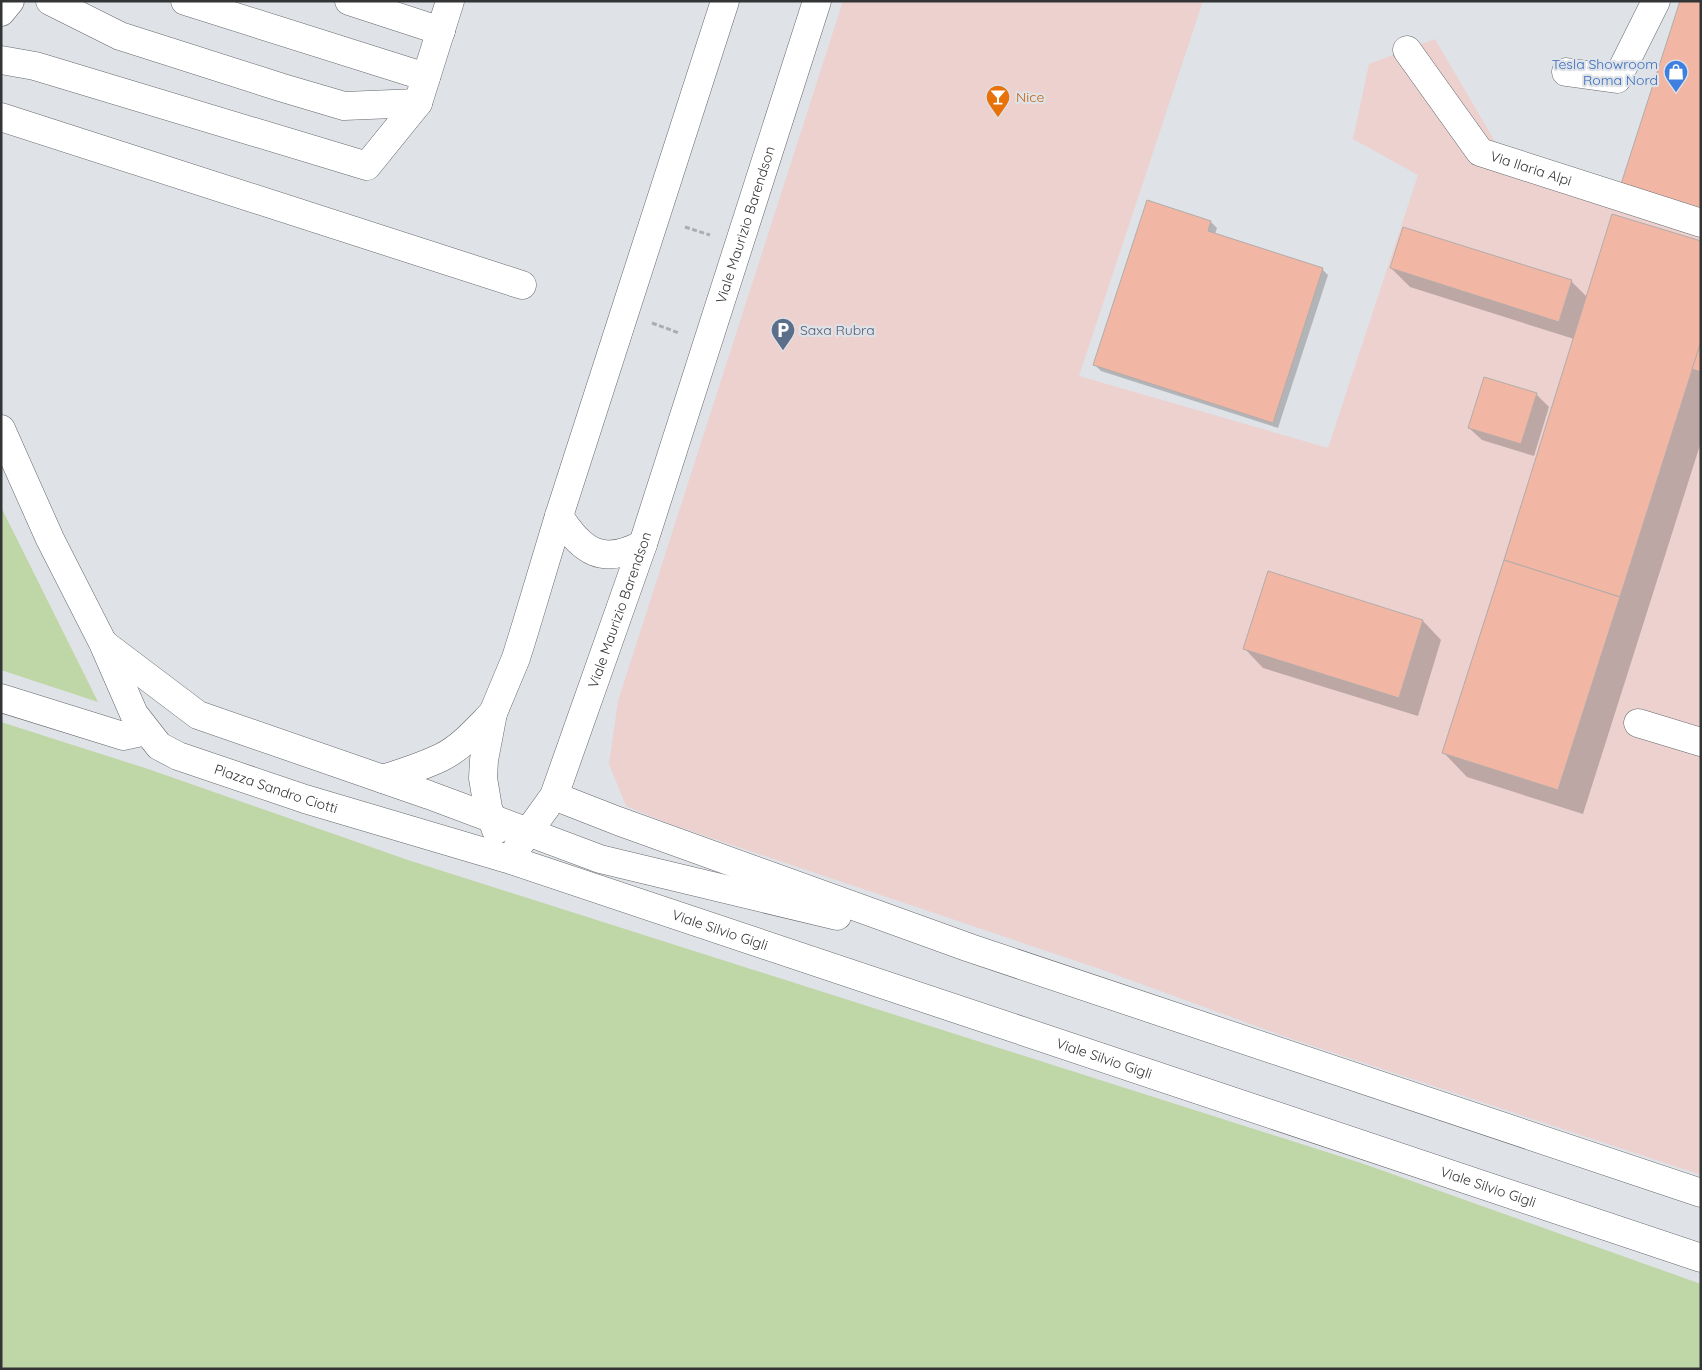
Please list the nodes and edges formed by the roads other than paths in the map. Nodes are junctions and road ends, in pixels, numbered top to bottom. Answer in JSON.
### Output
{"nodes":[{"id":1,"x":10,"y":1,"type":"edge"},
{"id":2,"x":50,"y":1,"type":"edge"},
{"id":3,"x":184,"y":1,"type":"edge"},
{"id":4,"x":348,"y":1,"type":"edge"},
{"id":5,"x":450,"y":1,"type":"edge"},
{"id":6,"x":725,"y":1,"type":"edge"},
{"id":7,"x":817,"y":1,"type":"edge"},
{"id":8,"x":1656,"y":1,"type":"edge"},
{"id":9,"x":1,"y":12,"type":"edge"},
{"id":10,"x":441,"y":31,"type":"junction"},
{"id":11,"x":1407,"y":50,"type":"dead end"},
{"id":12,"x":1,"y":60,"type":"edge"},
{"id":13,"x":1566,"y":72,"type":"dead end"},
{"id":14,"x":426,"y":77,"type":"junction"},
{"id":15,"x":418,"y":103,"type":"junction"},
{"id":16,"x":1,"y":117,"type":"edge"},
{"id":17,"x":1701,"y":223,"type":"edge"},
{"id":18,"x":522,"y":285,"type":"dead end"},
{"id":19,"x":1,"y":429,"type":"edge"},
{"id":20,"x":559,"y":516,"type":"junction"},
{"id":21,"x":643,"y":544,"type":"junction"},
{"id":22,"x":103,"y":643,"type":"junction"},
{"id":23,"x":1,"y":698,"type":"edge"},
{"id":24,"x":493,"y":713,"type":"junction"},
{"id":25,"x":1638,"y":723,"type":"dead end"},
{"id":26,"x":146,"y":731,"type":"junction"},
{"id":27,"x":1701,"y":742,"type":"edge"},
{"id":28,"x":384,"y":779,"type":"junction"},
{"id":29,"x":554,"y":796,"type":"junction"},
{"id":30,"x":483,"y":814,"type":"junction"},
{"id":31,"x":528,"y":832,"type":"junction"},
{"id":32,"x":508,"y":859,"type":"junction"},
{"id":33,"x":970,"y":948,"type":"junction"},
{"id":34,"x":1701,"y":1193,"type":"edge"},
{"id":35,"x":1701,"y":1258,"type":"edge"}],
"edges":[{"from":1,"to":9,"type":"street"},
{"from":2,"to":15,"type":"street"},
{"from":3,"to":14,"type":"street"},
{"from":4,"to":10,"type":"street"},
{"from":5,"to":10,"type":"street"},
{"from":6,"to":20,"type":"street"},
{"from":7,"to":21,"type":"street","name":"Viale Maurizio Barendson"},
{"from":8,"to":13,"type":"street"},
{"from":10,"to":14,"type":"street"},
{"from":11,"to":17,"type":"street","name":"Via Ilaria Alpi"},
{"from":12,"to":15,"type":"street"},
{"from":14,"to":15,"type":"street"},
{"from":16,"to":18,"type":"street"},
{"from":19,"to":22,"type":"street","name":"Piazza Sandro Ciotti"},
{"from":20,"to":21,"type":"street"},
{"from":20,"to":24,"type":"street"},
{"from":21,"to":29,"type":"street","name":"Viale Maurizio Barendson"},
{"from":22,"to":26,"type":"street","name":"Piazza Sandro Ciotti"},
{"from":22,"to":28,"type":"street","name":"Piazza Sandro Ciotti"},
{"from":23,"to":26,"type":"street"},
{"from":24,"to":28,"type":"street"},
{"from":24,"to":30,"type":"street"},
{"from":25,"to":27,"type":"street"},
{"from":26,"to":32,"type":"street","name":"Piazza Sandro Ciotti"},
{"from":28,"to":30,"type":"street","name":"Piazza Sandro Ciotti"},
{"from":29,"to":31,"type":"street","name":"Viale Maurizio Barendson"},
{"from":29,"to":33,"type":"street"},
{"from":30,"to":31,"type":"street","name":"Piazza Sandro Ciotti"},
{"from":30,"to":32,"type":"street"},
{"from":31,"to":32,"type":"street","name":"Viale Maurizio Barendson"},
{"from":31,"to":33,"type":"street","name":"Piazza Sandro Ciotti"},
{"from":32,"to":35,"type":"street","name":"Viale Silvio Gigli"},
{"from":33,"to":34,"type":"street"}]}
